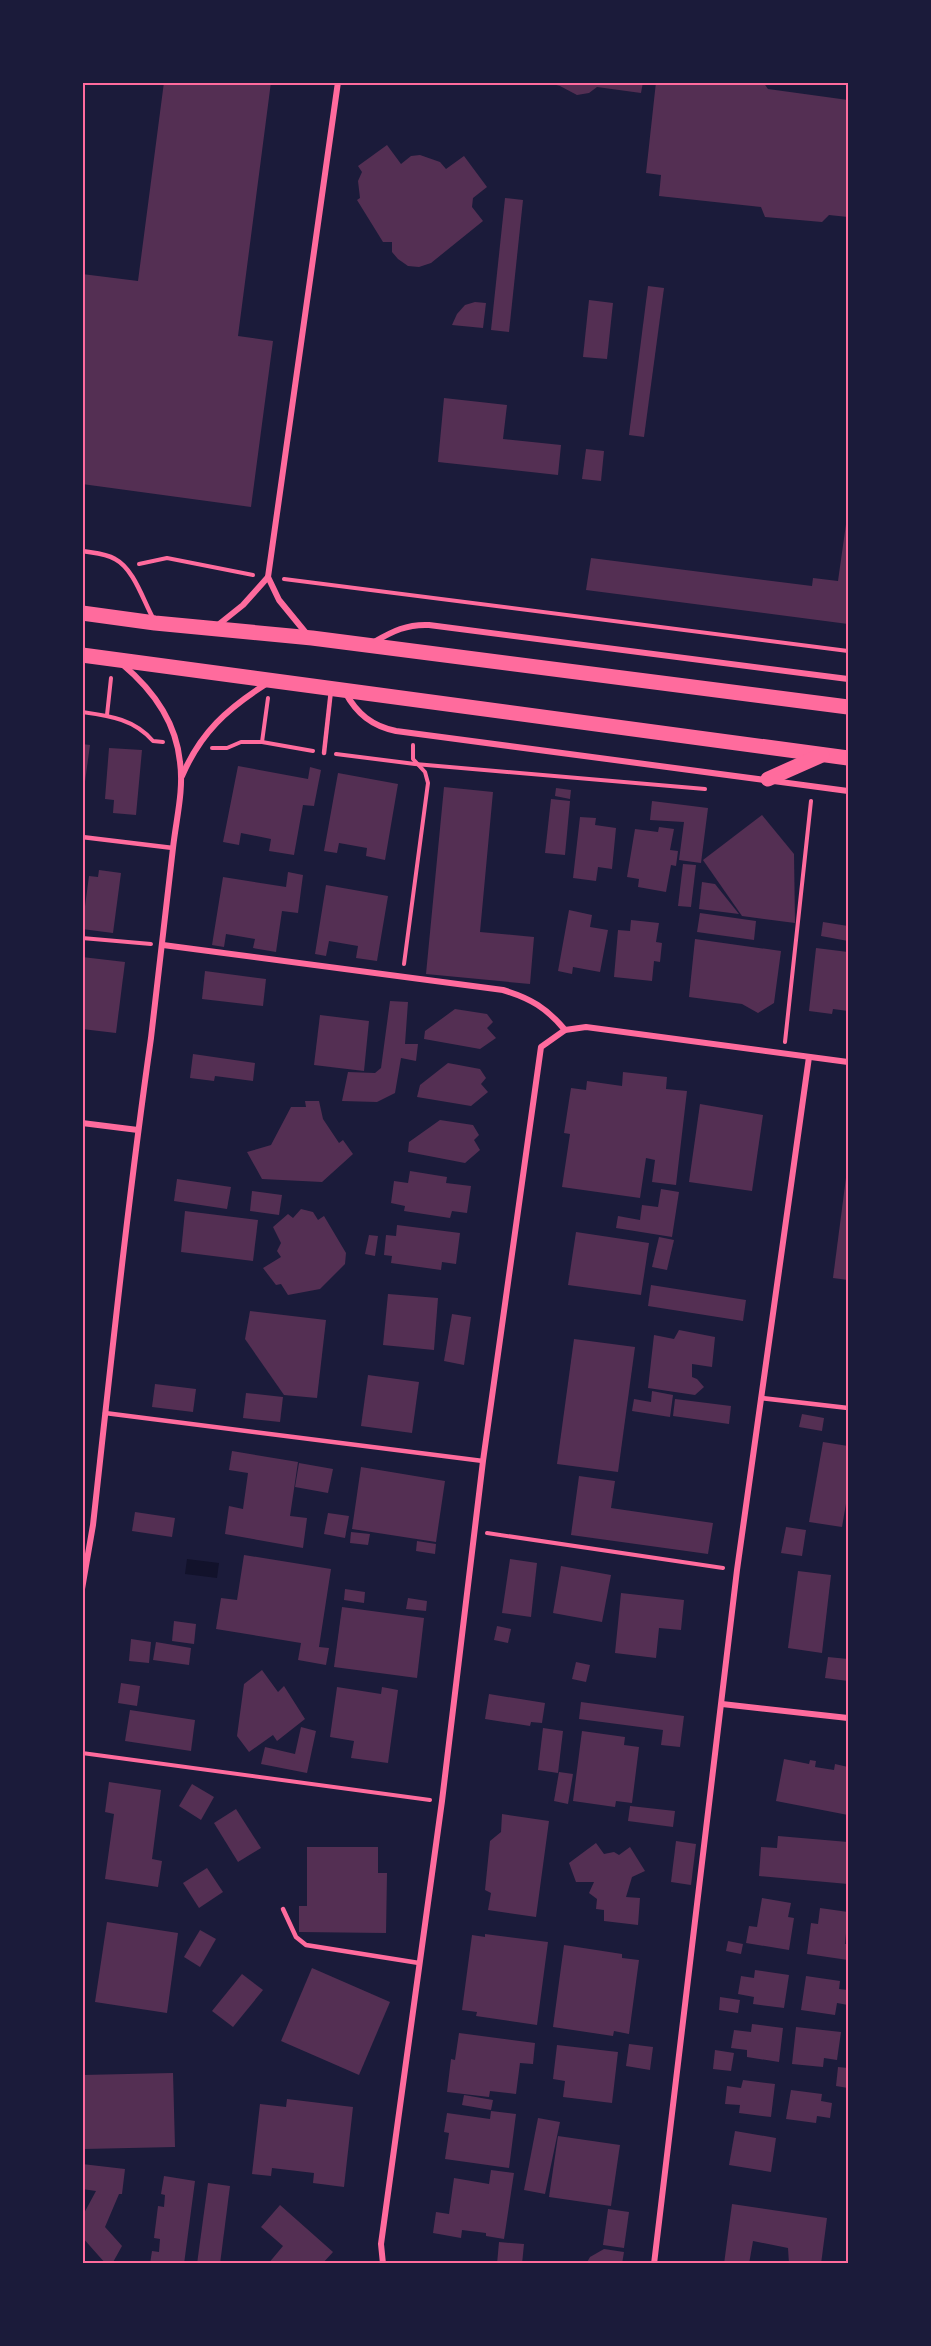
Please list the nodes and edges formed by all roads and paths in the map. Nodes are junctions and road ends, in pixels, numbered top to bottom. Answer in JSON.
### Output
{"nodes":[{"id":1,"x":338,"y":82,"type":"edge"},
{"id":2,"x":82,"y":551,"type":"edge"},
{"id":3,"x":126,"y":568,"type":"junction"},
{"id":4,"x":268,"y":577,"type":"junction"},
{"id":5,"x":82,"y":613,"type":"edge"},
{"id":6,"x":155,"y":623,"type":"junction"},
{"id":7,"x":214,"y":628,"type":"junction"},
{"id":8,"x":312,"y":638,"type":"junction"},
{"id":9,"x":366,"y":646,"type":"junction"},
{"id":10,"x":849,"y":651,"type":"edge"},
{"id":11,"x":82,"y":655,"type":"edge"},
{"id":12,"x":115,"y":659,"type":"junction"},
{"id":13,"x":849,"y":679,"type":"edge"},
{"id":14,"x":271,"y":681,"type":"junction"},
{"id":15,"x":338,"y":690,"type":"junction"},
{"id":16,"x":849,"y":707,"type":"edge"},
{"id":17,"x":82,"y":712,"type":"edge"},
{"id":18,"x":107,"y":716,"type":"junction"},
{"id":19,"x":415,"y":735,"type":"junction"},
{"id":20,"x":262,"y":742,"type":"junction"},
{"id":21,"x":177,"y":744,"type":"junction"},
{"id":22,"x":196,"y":747,"type":"junction"},
{"id":23,"x":324,"y":753,"type":"junction"},
{"id":24,"x":822,"y":755,"type":"junction"},
{"id":25,"x":849,"y":758,"type":"edge"},
{"id":26,"x":415,"y":764,"type":"junction"},
{"id":27,"x":182,"y":777,"type":"junction"},
{"id":28,"x":768,"y":779,"type":"junction"},
{"id":29,"x":715,"y":790,"type":"dead end"},
{"id":30,"x":849,"y":791,"type":"edge"},
{"id":31,"x":801,"y":800,"type":"dead end"},
{"id":32,"x":811,"y":801,"type":"junction"},
{"id":33,"x":820,"y":803,"type":"dead end"},
{"id":34,"x":82,"y":837,"type":"edge"},
{"id":35,"x":173,"y":848,"type":"junction"},
{"id":36,"x":82,"y":938,"type":"edge"},
{"id":37,"x":164,"y":945,"type":"junction"},
{"id":38,"x":402,"y":976,"type":"junction"},
{"id":39,"x":565,"y":1030,"type":"junction"},
{"id":40,"x":783,"y":1054,"type":"junction"},
{"id":41,"x":809,"y":1057,"type":"junction"},
{"id":42,"x":849,"y":1062,"type":"edge"},
{"id":43,"x":82,"y":1123,"type":"edge"},
{"id":44,"x":138,"y":1130,"type":"junction"},
{"id":45,"x":761,"y":1398,"type":"junction"},
{"id":46,"x":849,"y":1408,"type":"edge"},
{"id":47,"x":105,"y":1413,"type":"junction"},
{"id":48,"x":483,"y":1461,"type":"junction"},
{"id":49,"x":82,"y":1523,"type":"edge"},
{"id":50,"x":93,"y":1525,"type":"junction"},
{"id":51,"x":474,"y":1531,"type":"junction"},
{"id":52,"x":737,"y":1570,"type":"junction"},
{"id":53,"x":82,"y":1589,"type":"edge"},
{"id":54,"x":722,"y":1704,"type":"junction"},
{"id":55,"x":849,"y":1718,"type":"edge"},
{"id":56,"x":82,"y":1753,"type":"edge"},
{"id":57,"x":442,"y":1801,"type":"junction"},
{"id":58,"x":283,"y":1909,"type":"dead end"},
{"id":59,"x":419,"y":1963,"type":"junction"},
{"id":60,"x":383,"y":2264,"type":"edge"},
{"id":61,"x":654,"y":2264,"type":"edge"}],
"edges":[{"from":1,"to":4,"type":"street"},
{"from":2,"to":3,"type":"lane"},
{"from":3,"to":4,"type":"path"},
{"from":3,"to":6,"type":"lane"},
{"from":4,"to":7,"type":"street"},
{"from":4,"to":8,"type":"street"},
{"from":4,"to":10,"type":"path"},
{"from":5,"to":6,"type":"main road"},
{"from":6,"to":7,"type":"main road"},
{"from":7,"to":8,"type":"main road"},
{"from":8,"to":9,"type":"main road"},
{"from":9,"to":13,"type":"street"},
{"from":9,"to":16,"type":"main road"},
{"from":11,"to":12,"type":"main road"},
{"from":12,"to":14,"type":"main road"},
{"from":12,"to":18,"type":"path"},
{"from":12,"to":21,"type":"street"},
{"from":14,"to":15,"type":"main road"},
{"from":14,"to":20,"type":"path"},
{"from":14,"to":22,"type":"street"},
{"from":15,"to":19,"type":"street"},
{"from":15,"to":23,"type":"lane"},
{"from":15,"to":24,"type":"main road"},
{"from":17,"to":18,"type":"path"},
{"from":18,"to":21,"type":"path"},
{"from":19,"to":26,"type":"path"},
{"from":19,"to":28,"type":"street"},
{"from":20,"to":22,"type":"path"},
{"from":20,"to":23,"type":"path"},
{"from":21,"to":27,"type":"street"},
{"from":22,"to":27,"type":"street"},
{"from":23,"to":26,"type":"path"},
{"from":24,"to":25,"type":"main road"},
{"from":24,"to":28,"type":"main road"},
{"from":26,"to":29,"type":"path"},
{"from":26,"to":38,"type":"path"},
{"from":27,"to":35,"type":"street"},
{"from":28,"to":30,"type":"street"},
{"from":31,"to":32,"type":"path"},
{"from":32,"to":33,"type":"path"},
{"from":32,"to":40,"type":"path"},
{"from":34,"to":35,"type":"lane"},
{"from":35,"to":37,"type":"street"},
{"from":36,"to":37,"type":"path"},
{"from":37,"to":38,"type":"street"},
{"from":37,"to":44,"type":"street"},
{"from":38,"to":39,"type":"street"},
{"from":39,"to":40,"type":"street"},
{"from":39,"to":48,"type":"street"},
{"from":40,"to":41,"type":"street"},
{"from":41,"to":42,"type":"street"},
{"from":41,"to":45,"type":"street"},
{"from":43,"to":44,"type":"street"},
{"from":44,"to":47,"type":"street"},
{"from":45,"to":46,"type":"lane"},
{"from":45,"to":52,"type":"street"},
{"from":47,"to":48,"type":"lane"},
{"from":47,"to":50,"type":"street"},
{"from":48,"to":51,"type":"street"},
{"from":49,"to":50,"type":"street"},
{"from":50,"to":53,"type":"street"},
{"from":51,"to":52,"type":"path"},
{"from":51,"to":57,"type":"street"},
{"from":52,"to":54,"type":"street"},
{"from":54,"to":55,"type":"street"},
{"from":54,"to":61,"type":"street"},
{"from":56,"to":57,"type":"path"},
{"from":57,"to":59,"type":"street"},
{"from":58,"to":59,"type":"lane"},
{"from":59,"to":60,"type":"street"}]}
